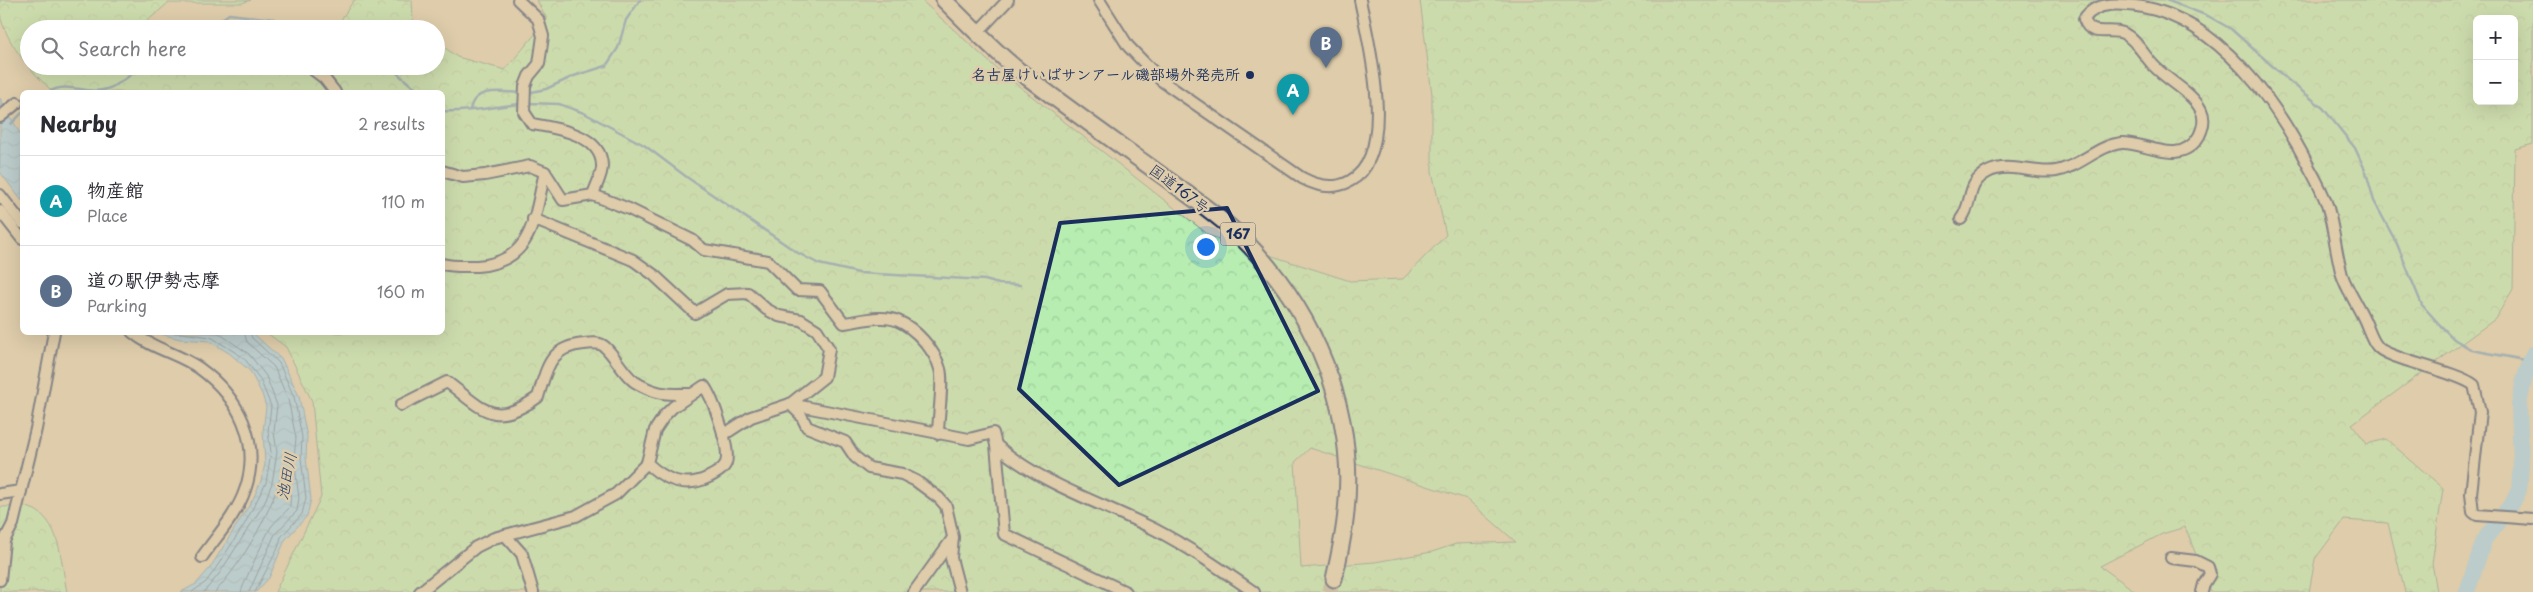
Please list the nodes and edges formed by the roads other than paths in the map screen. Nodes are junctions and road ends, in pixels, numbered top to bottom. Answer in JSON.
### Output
{"nodes":[{"id":1,"x":518,"y":0,"type":"edge"},
{"id":2,"x":944,"y":0,"type":"edge"},
{"id":3,"x":1008,"y":0,"type":"edge"},
{"id":4,"x":1099,"y":0,"type":"edge"},
{"id":5,"x":1360,"y":0,"type":"edge"},
{"id":6,"x":977,"y":33,"type":"junction"},
{"id":7,"x":320,"y":75,"type":"edge"},
{"id":8,"x":333,"y":90,"type":"edge"},
{"id":9,"x":16,"y":103,"type":"dead end"},
{"id":10,"x":0,"y":117,"type":"edge"},
{"id":11,"x":544,"y":172,"type":"junction"},
{"id":12,"x":445,"y":173,"type":"edge"},
{"id":13,"x":0,"y":194,"type":"edge"},
{"id":14,"x":593,"y":196,"type":"junction"},
{"id":15,"x":0,"y":211,"type":"edge"},
{"id":16,"x":533,"y":219,"type":"junction"},
{"id":17,"x":1961,"y":219,"type":"dead end"},
{"id":18,"x":20,"y":220,"type":"edge"},
{"id":19,"x":20,"y":236,"type":"edge"},
{"id":20,"x":445,"y":264,"type":"edge"},
{"id":21,"x":53,"y":335,"type":"edge"},
{"id":22,"x":136,"y":335,"type":"edge"},
{"id":23,"x":690,"y":394,"type":"junction"},
{"id":24,"x":790,"y":404,"type":"junction"},
{"id":25,"x":401,"y":406,"type":"dead end"},
{"id":26,"x":938,"y":434,"type":"junction"},
{"id":27,"x":723,"y":435,"type":"junction"},
{"id":28,"x":996,"y":445,"type":"junction"},
{"id":29,"x":647,"y":463,"type":"junction"},
{"id":30,"x":21,"y":491,"type":"junction"},
{"id":31,"x":0,"y":494,"type":"edge"},
{"id":32,"x":2533,"y":519,"type":"edge"},
{"id":33,"x":504,"y":535,"type":"junction"},
{"id":34,"x":953,"y":537,"type":"junction"},
{"id":35,"x":202,"y":557,"type":"dead end"},
{"id":36,"x":2171,"y":558,"type":"dead end"},
{"id":37,"x":0,"y":580,"type":"edge"},
{"id":38,"x":1334,"y":580,"type":"tunnel mouth"},
{"id":39,"x":432,"y":587,"type":"edge"},
{"id":40,"x":420,"y":592,"type":"edge"},
{"id":41,"x":533,"y":592,"type":"edge"},
{"id":42,"x":914,"y":592,"type":"edge"},
{"id":43,"x":960,"y":592,"type":"edge"},
{"id":44,"x":1126,"y":592,"type":"edge"},
{"id":45,"x":1254,"y":592,"type":"edge"},
{"id":46,"x":2202,"y":592,"type":"edge"}],
"edges":[{"from":1,"to":14,"type":"street"},
{"from":2,"to":6,"type":"highway","name":"国道167号","number":"167"},
{"from":3,"to":6,"type":"street"},
{"from":4,"to":5,"type":"street"},
{"from":6,"to":38,"type":"highway","name":"国道167号","number":"167"},
{"from":7,"to":8,"type":"street"},
{"from":9,"to":10,"type":"street"},
{"from":11,"to":12,"type":"street"},
{"from":11,"to":14,"type":"street"},
{"from":11,"to":16,"type":"street"},
{"from":13,"to":18,"type":"street"},
{"from":14,"to":26,"type":"street"},
{"from":15,"to":19,"type":"street"},
{"from":16,"to":20,"type":"street"},
{"from":16,"to":24,"type":"street"},
{"from":17,"to":32,"type":"street"},
{"from":21,"to":30,"type":"street"},
{"from":22,"to":35,"type":"street"},
{"from":23,"to":25,"type":"street"},
{"from":23,"to":27,"type":"street"},
{"from":23,"to":29,"type":"street"},
{"from":24,"to":26,"type":"street"},
{"from":24,"to":27,"type":"street"},
{"from":24,"to":34,"type":"street"},
{"from":26,"to":28,"type":"street"},
{"from":27,"to":29,"type":"street"},
{"from":28,"to":44,"type":"street"},
{"from":28,"to":45,"type":"street"},
{"from":29,"to":33,"type":"street"},
{"from":30,"to":31,"type":"street"},
{"from":30,"to":37,"type":"street"},
{"from":33,"to":39,"type":"street"},
{"from":33,"to":41,"type":"street"},
{"from":34,"to":42,"type":"street"},
{"from":34,"to":43,"type":"street"},
{"from":36,"to":46,"type":"street"},
{"from":39,"to":40,"type":"street"}]}
